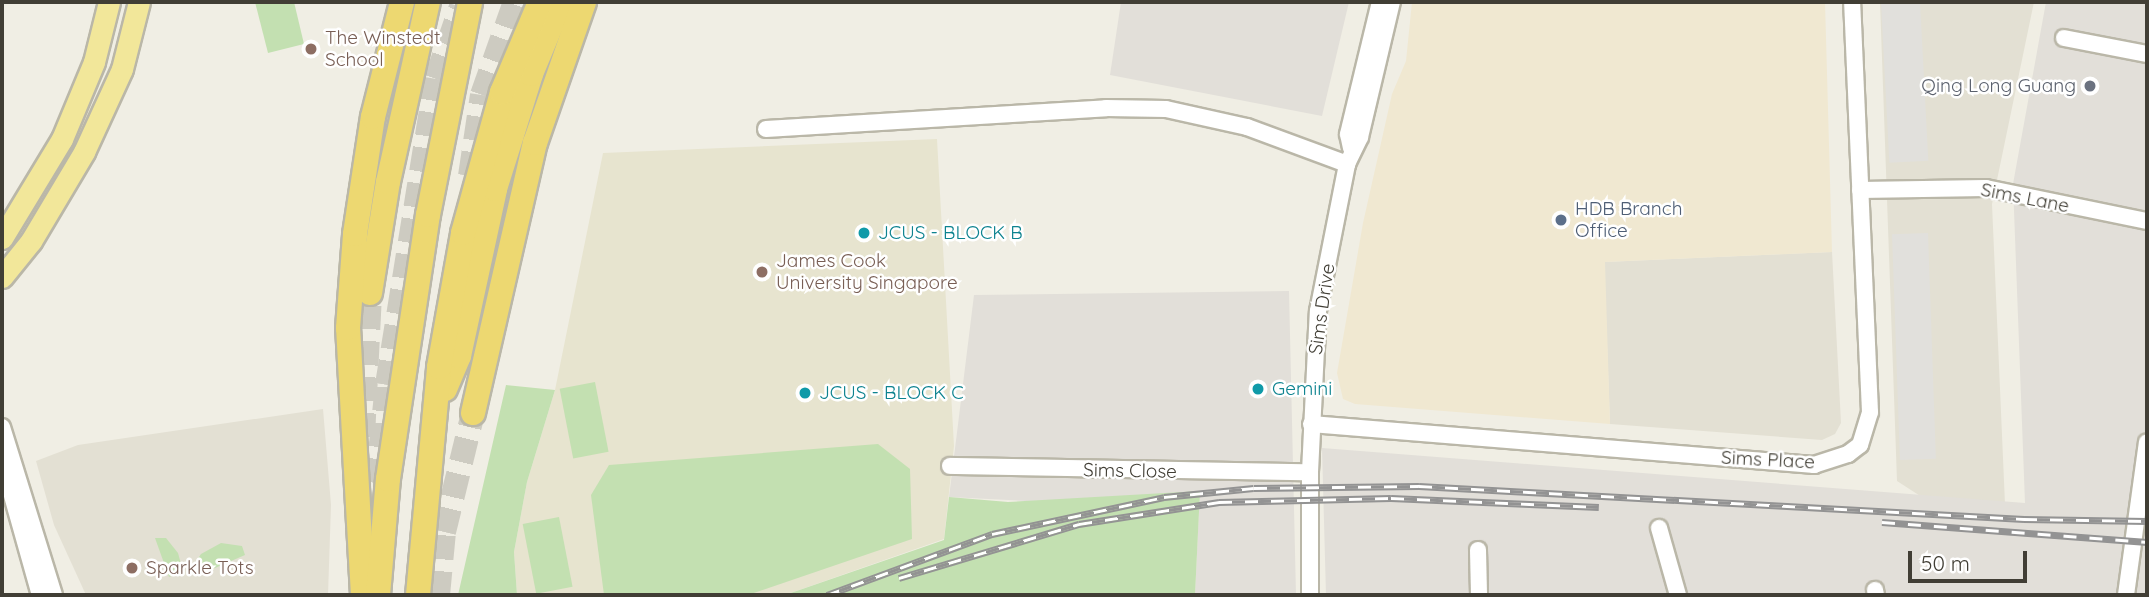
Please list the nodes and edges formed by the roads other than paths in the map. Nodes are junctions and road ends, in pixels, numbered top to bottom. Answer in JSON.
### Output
{"nodes":[{"id":1,"x":109,"y":2,"type":"edge"},
{"id":2,"x":139,"y":2,"type":"edge"},
{"id":3,"x":402,"y":2,"type":"edge"},
{"id":4,"x":428,"y":2,"type":"edge"},
{"id":5,"x":470,"y":2,"type":"edge"},
{"id":6,"x":540,"y":2,"type":"edge"},
{"id":7,"x":561,"y":2,"type":"edge"},
{"id":8,"x":584,"y":2,"type":"edge"},
{"id":9,"x":598,"y":2,"type":"edge"},
{"id":10,"x":1380,"y":2,"type":"edge"},
{"id":11,"x":1392,"y":2,"type":"edge"},
{"id":12,"x":1852,"y":2,"type":"edge"},
{"id":13,"x":2064,"y":38,"type":"dead end"},
{"id":14,"x":2147,"y":54,"type":"edge"},
{"id":15,"x":766,"y":129,"type":"dead end"},
{"id":16,"x":1349,"y":156,"type":"junction"},
{"id":17,"x":1860,"y":190,"type":"junction"},
{"id":18,"x":2147,"y":221,"type":"edge"},
{"id":19,"x":2,"y":238,"type":"edge"},
{"id":20,"x":514,"y":240,"type":"junction"},
{"id":21,"x":31,"y":241,"type":"junction"},
{"id":22,"x":2,"y":252,"type":"edge"},
{"id":23,"x":2,"y":277,"type":"edge"},
{"id":24,"x":370,"y":293,"type":"tunnel mouth"},
{"id":25,"x":436,"y":412,"type":"junction"},
{"id":26,"x":473,"y":414,"type":"tunnel mouth"},
{"id":27,"x":1311,"y":424,"type":"junction"},
{"id":28,"x":2,"y":427,"type":"edge"},
{"id":29,"x":2147,"y":442,"type":"edge"},
{"id":30,"x":2,"y":460,"type":"edge"},
{"id":31,"x":950,"y":466,"type":"dead end"},
{"id":32,"x":1310,"y":472,"type":"junction"},
{"id":33,"x":1659,"y":528,"type":"dead end"},
{"id":34,"x":1478,"y":550,"type":"dead end"},
{"id":35,"x":40,"y":595,"type":"edge"},
{"id":36,"x":54,"y":595,"type":"edge"},
{"id":37,"x":363,"y":595,"type":"edge"},
{"id":38,"x":378,"y":595,"type":"edge"},
{"id":39,"x":418,"y":595,"type":"edge"},
{"id":40,"x":1310,"y":595,"type":"edge"},
{"id":41,"x":1479,"y":595,"type":"edge"},
{"id":42,"x":1678,"y":595,"type":"edge"},
{"id":43,"x":2126,"y":595,"type":"edge"}],
"edges":[{"from":1,"to":19,"type":"main road"},
{"from":2,"to":21,"type":"main road"},
{"from":3,"to":37,"type":"highway"},
{"from":4,"to":24,"type":"highway"},
{"from":5,"to":38,"type":"highway"},
{"from":6,"to":25,"type":"highway"},
{"from":7,"to":25,"type":"highway"},
{"from":8,"to":20,"type":"highway"},
{"from":9,"to":20,"type":"highway"},
{"from":10,"to":16,"type":"street","name":"Sims Drive"},
{"from":11,"to":16,"type":"street","name":"Sims Drive"},
{"from":12,"to":17,"type":"street","name":"Sims Place"},
{"from":13,"to":14,"type":"street"},
{"from":15,"to":16,"type":"street"},
{"from":16,"to":27,"type":"street","name":"Sims Drive"},
{"from":17,"to":18,"type":"street","name":"Sims Lane"},
{"from":17,"to":27,"type":"street","name":"Sims Place"},
{"from":20,"to":26,"type":"highway"},
{"from":21,"to":22,"type":"main road"},
{"from":21,"to":23,"type":"main road"},
{"from":25,"to":39,"type":"highway"},
{"from":27,"to":32,"type":"street","name":"Sims Drive"},
{"from":28,"to":36,"type":"street"},
{"from":29,"to":43,"type":"street"},
{"from":30,"to":35,"type":"street"},
{"from":31,"to":32,"type":"street","name":"Sims Close"},
{"from":32,"to":40,"type":"street","name":"Sims Drive"},
{"from":33,"to":42,"type":"street"},
{"from":34,"to":41,"type":"street"}]}
